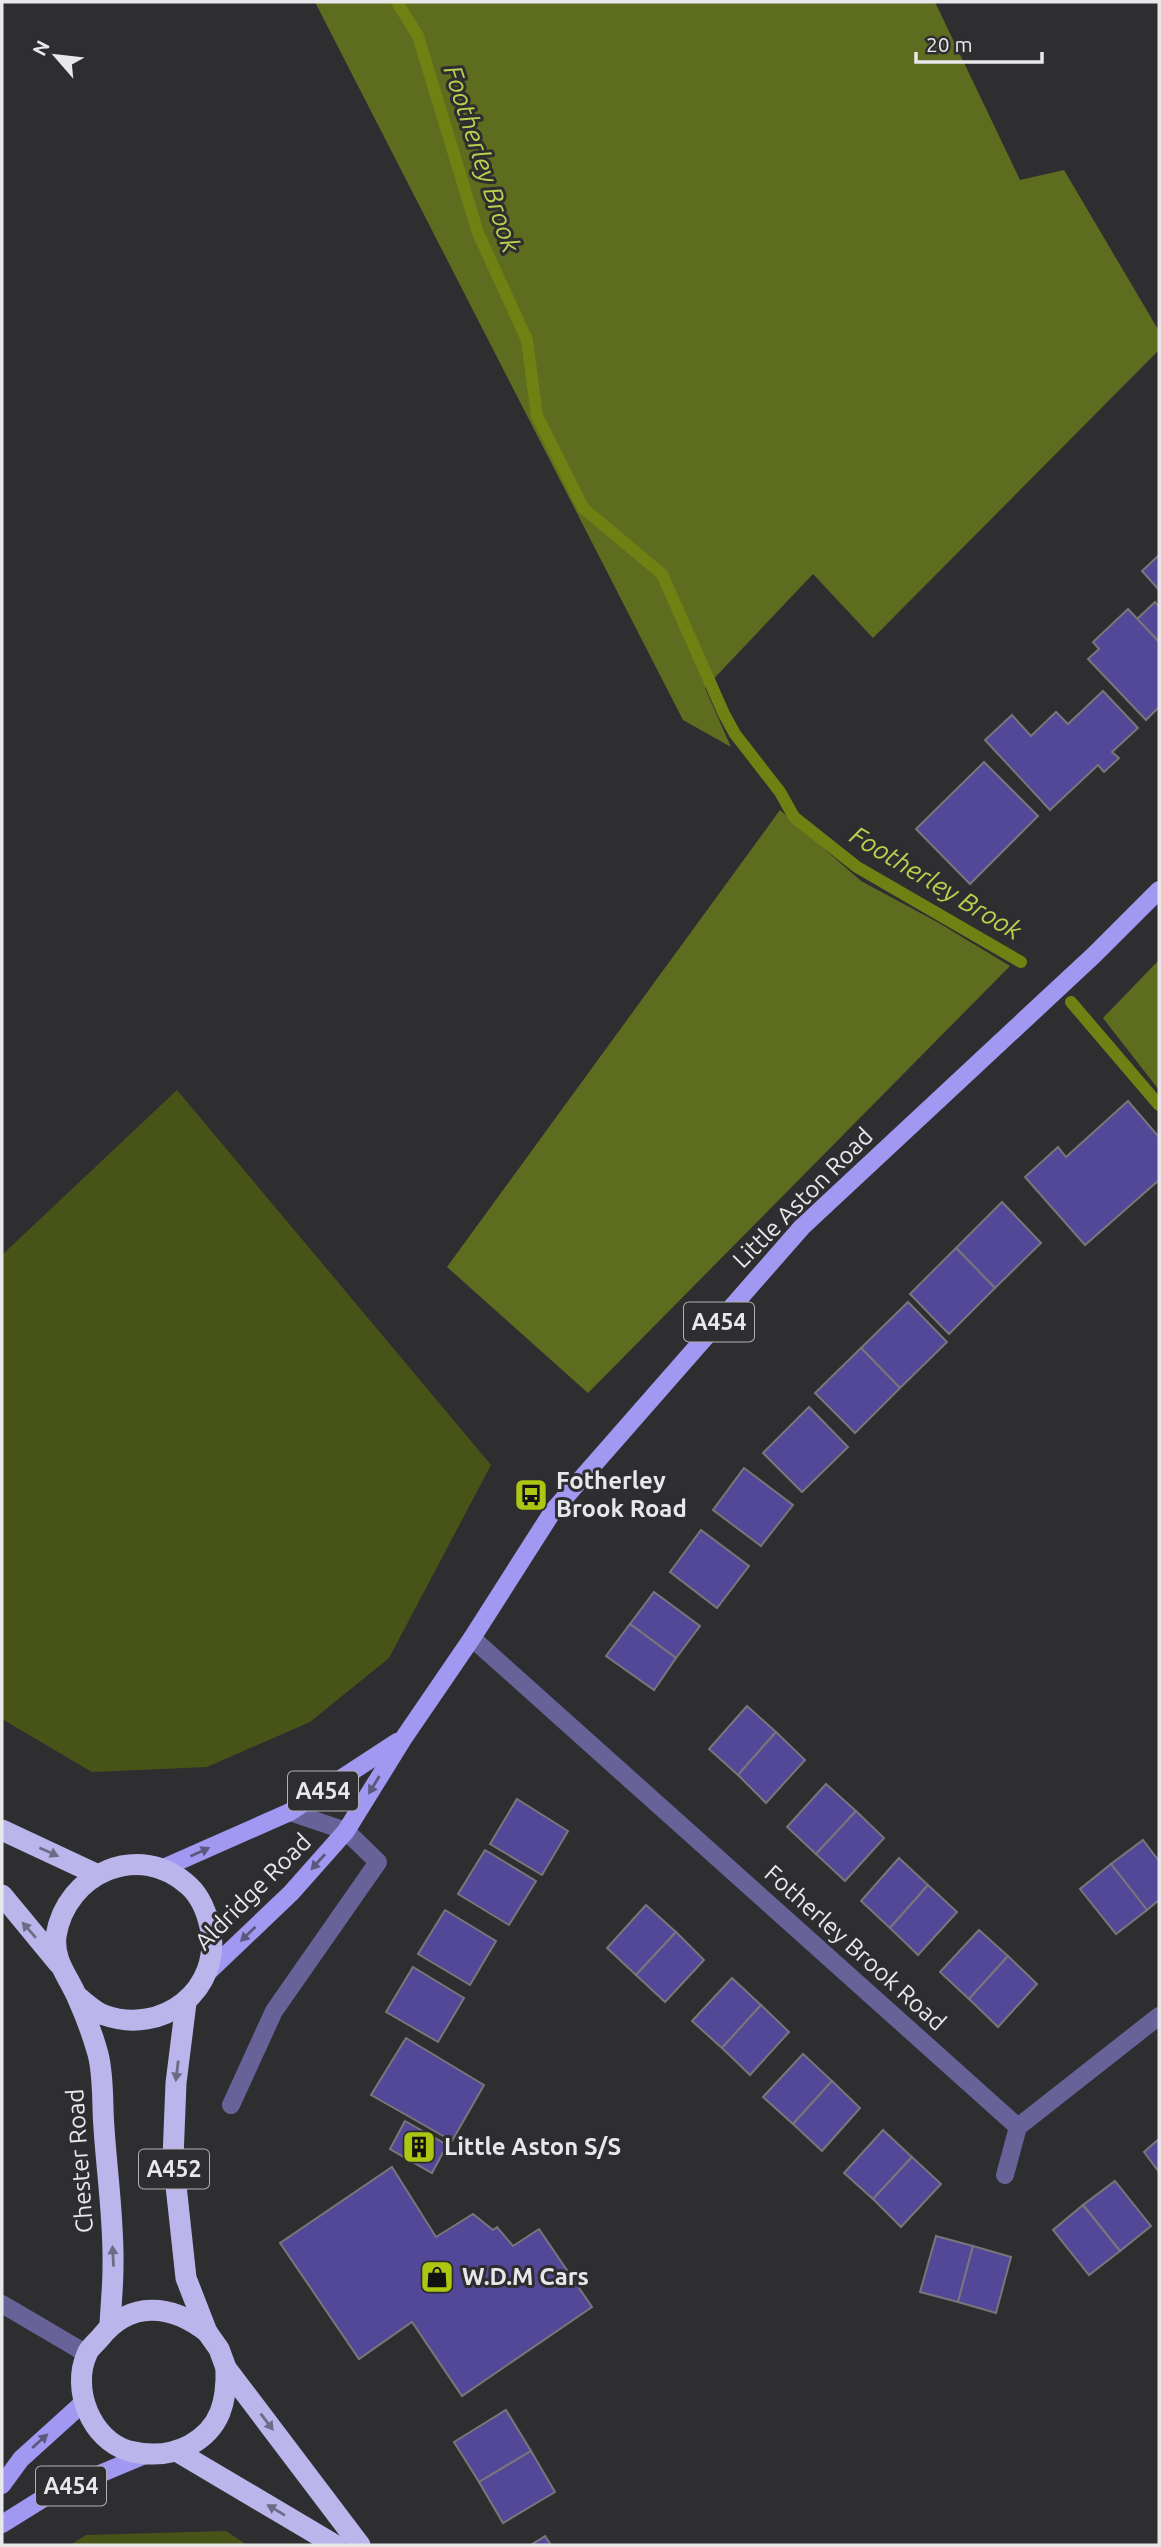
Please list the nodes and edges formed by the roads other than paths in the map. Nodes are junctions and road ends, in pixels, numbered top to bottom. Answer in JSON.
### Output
{"nodes":[{"id":1,"x":1159,"y":890,"type":"edge"},
{"id":2,"x":472,"y":1638,"type":"junction"},
{"id":3,"x":403,"y":1739,"type":"junction"},
{"id":4,"x":290,"y":1812,"type":"junction"},
{"id":5,"x":2,"y":1830,"type":"edge"},
{"id":6,"x":346,"y":1832,"type":"junction"},
{"id":7,"x":161,"y":1869,"type":"junction"},
{"id":8,"x":96,"y":1874,"type":"junction"},
{"id":9,"x":2,"y":1895,"type":"edge"},
{"id":10,"x":59,"y":1964,"type":"junction"},
{"id":11,"x":206,"y":1974,"type":"junction"},
{"id":12,"x":78,"y":1997,"type":"junction"},
{"id":13,"x":186,"y":2003,"type":"junction"},
{"id":14,"x":1159,"y":2015,"type":"edge"},
{"id":15,"x":231,"y":2105,"type":"dead end"},
{"id":16,"x":1018,"y":2127,"type":"junction"},
{"id":17,"x":1005,"y":2175,"type":"dead end"},
{"id":18,"x":2,"y":2304,"type":"edge"},
{"id":19,"x":110,"y":2325,"type":"junction"},
{"id":20,"x":207,"y":2332,"type":"junction"},
{"id":21,"x":87,"y":2354,"type":"junction"},
{"id":22,"x":226,"y":2368,"type":"junction"},
{"id":23,"x":84,"y":2402,"type":"junction"},
{"id":24,"x":178,"y":2452,"type":"junction"},
{"id":25,"x":145,"y":2455,"type":"junction"},
{"id":26,"x":2,"y":2485,"type":"edge"},
{"id":27,"x":2,"y":2524,"type":"edge"},
{"id":28,"x":335,"y":2545,"type":"edge"},
{"id":29,"x":360,"y":2545,"type":"edge"}],
"edges":[{"from":1,"to":2,"type":"main road","name":"Little Aston Road","number":"A454"},
{"from":2,"to":3,"type":"main road","name":"Little Aston Road","number":"A454"},
{"from":2,"to":16,"type":"street","name":"Fotherley Brook Road"},
{"from":3,"to":4,"type":"main road","number":"A454"},
{"from":3,"to":6,"type":"main road","name":"Aldridge Road","number":"A454","one_way":true},
{"from":4,"to":6,"type":"street"},
{"from":7,"to":4,"type":"main road","number":"A454","one_way":true},
{"from":5,"to":8,"type":"highway","one_way":true},
{"from":6,"to":11,"type":"main road","name":"Aldridge Road","number":"A454","one_way":true},
{"from":6,"to":15,"type":"street"},
{"from":7,"to":8,"type":"highway","name":"Chester Road"},
{"from":7,"to":11,"type":"highway","name":"Chester Road"},
{"from":8,"to":10,"type":"highway","name":"Chester Road"},
{"from":10,"to":9,"type":"highway","one_way":true},
{"from":10,"to":12,"type":"highway","name":"Chester Road"},
{"from":11,"to":13,"type":"highway","name":"Chester Road"},
{"from":12,"to":13,"type":"highway","name":"Chester Road"},
{"from":19,"to":12,"type":"highway","name":"Chester Road","number":"A452","one_way":true},
{"from":13,"to":20,"type":"highway","name":"Chester Road","number":"A452","one_way":true},
{"from":14,"to":16,"type":"street"},
{"from":16,"to":17,"type":"street"},
{"from":18,"to":21,"type":"street"},
{"from":19,"to":20,"type":"highway","name":"Chester Road"},
{"from":19,"to":21,"type":"highway","name":"Chester Road"},
{"from":20,"to":22,"type":"highway","name":"Chester Road"},
{"from":21,"to":23,"type":"highway"},
{"from":22,"to":24,"type":"highway"},
{"from":22,"to":29,"type":"highway","name":"Chester Road","one_way":true},
{"from":23,"to":25,"type":"highway"},
{"from":26,"to":23,"type":"main road","number":"A454","one_way":true},
{"from":24,"to":25,"type":"highway"},
{"from":28,"to":24,"type":"highway","one_way":true},
{"from":25,"to":27,"type":"main road","number":"A454"}]}
